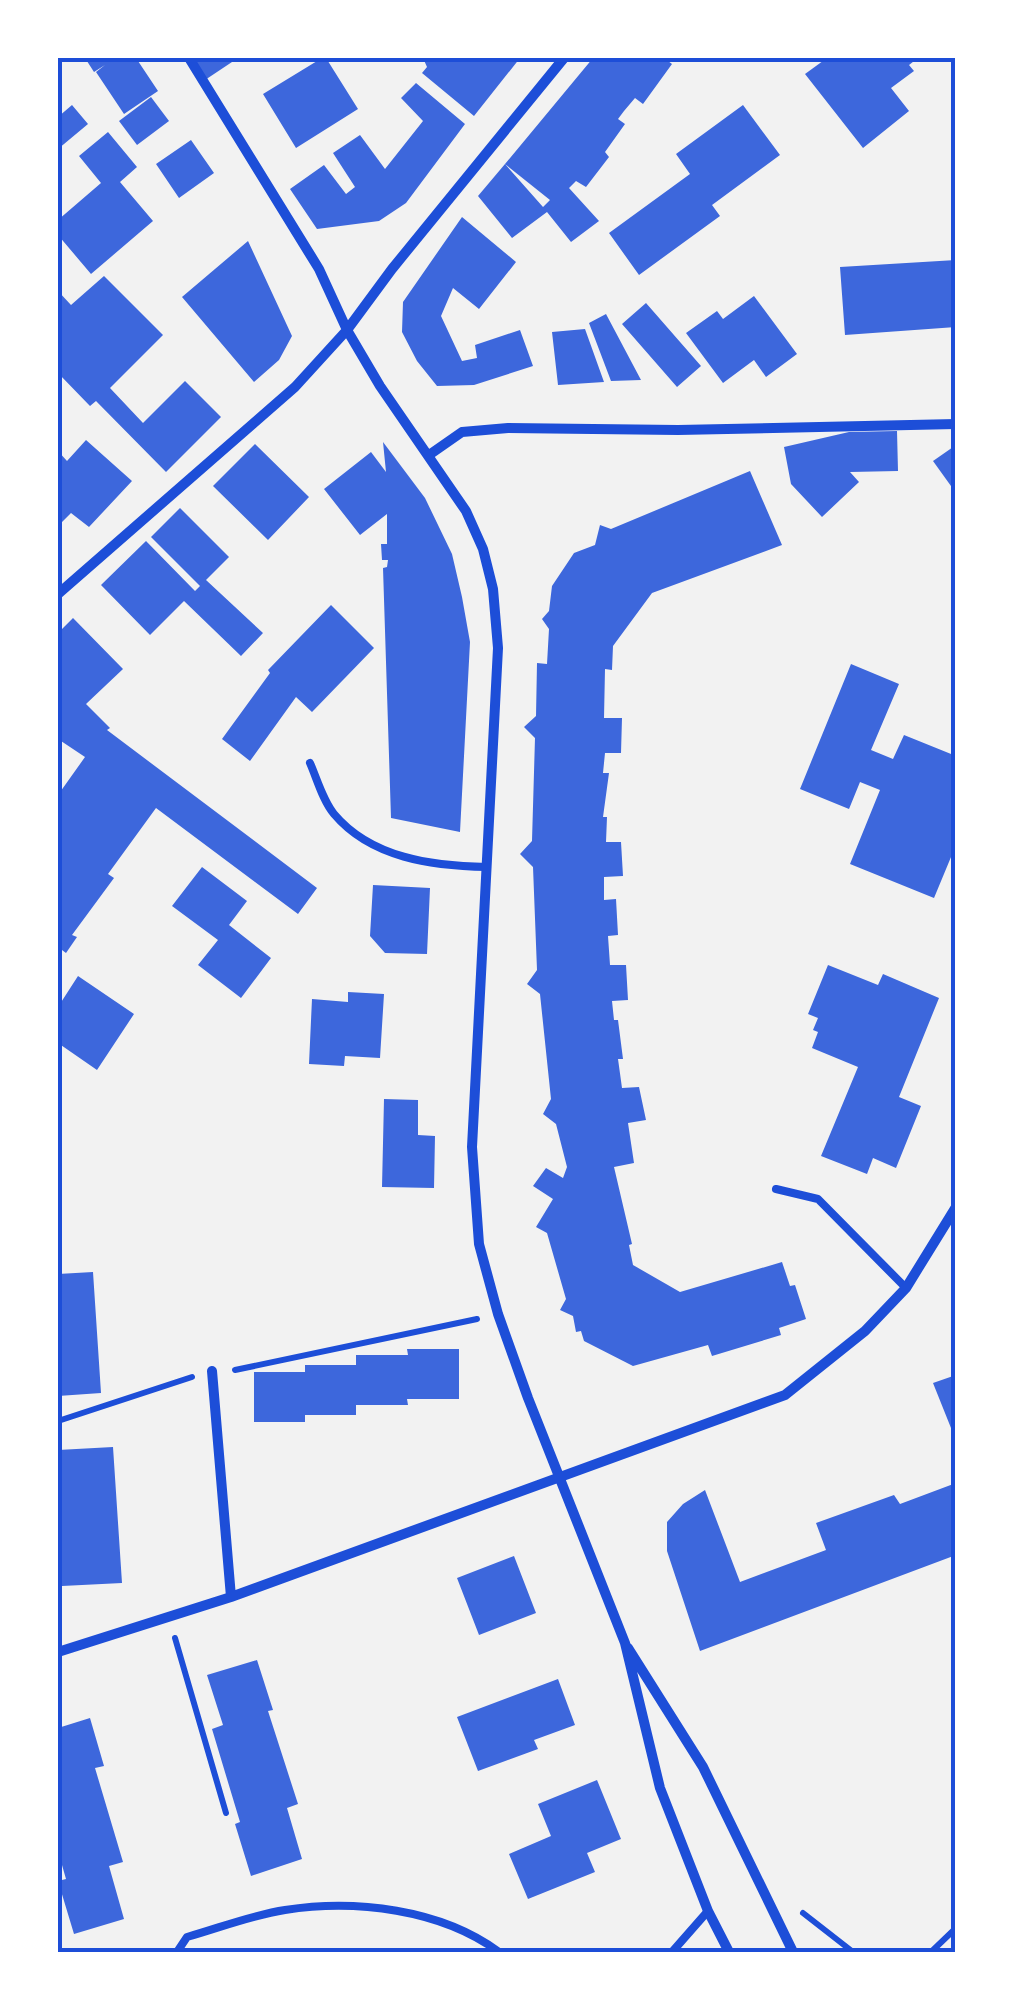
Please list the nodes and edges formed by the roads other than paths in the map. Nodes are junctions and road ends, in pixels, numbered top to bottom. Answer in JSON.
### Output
{"nodes":[{"id":1,"x":189,"y":58,"type":"edge"},
{"id":2,"x":564,"y":58,"type":"edge"},
{"id":3,"x":347,"y":330,"type":"junction"},
{"id":4,"x":956,"y":424,"type":"edge"},
{"id":5,"x":429,"y":455,"type":"junction"},
{"id":6,"x":58,"y":594,"type":"edge"},
{"id":7,"x":310,"y":764,"type":"dead end"},
{"id":8,"x":487,"y":867,"type":"junction"},
{"id":9,"x":776,"y":1190,"type":"dead end"},
{"id":10,"x":956,"y":1208,"type":"edge"},
{"id":11,"x":906,"y":1288,"type":"junction"},
{"id":12,"x":213,"y":1373,"type":"road end"},
{"id":13,"x":558,"y":1477,"type":"junction"},
{"id":14,"x":231,"y":1597,"type":"junction"},
{"id":15,"x":625,"y":1642,"type":"junction"},
{"id":16,"x":58,"y":1652,"type":"edge"},
{"id":17,"x":708,"y":1911,"type":"junction"},
{"id":18,"x":177,"y":1952,"type":"edge"},
{"id":19,"x":499,"y":1952,"type":"edge"},
{"id":20,"x":672,"y":1952,"type":"edge"},
{"id":21,"x":729,"y":1952,"type":"edge"},
{"id":22,"x":793,"y":1952,"type":"edge"}],
"edges":[{"from":1,"to":3,"type":"street"},
{"from":2,"to":3,"type":"street"},
{"from":3,"to":5,"type":"street"},
{"from":3,"to":6,"type":"street"},
{"from":4,"to":5,"type":"street"},
{"from":5,"to":8,"type":"street"},
{"from":7,"to":8,"type":"lane"},
{"from":8,"to":13,"type":"street"},
{"from":9,"to":11,"type":"lane"},
{"from":10,"to":11,"type":"street"},
{"from":11,"to":13,"type":"street"},
{"from":12,"to":14,"type":"street"},
{"from":13,"to":14,"type":"street"},
{"from":13,"to":15,"type":"street"},
{"from":14,"to":16,"type":"street"},
{"from":15,"to":17,"type":"street"},
{"from":15,"to":22,"type":"street"},
{"from":17,"to":20,"type":"lane"},
{"from":17,"to":21,"type":"street"},
{"from":18,"to":19,"type":"lane"}]}
